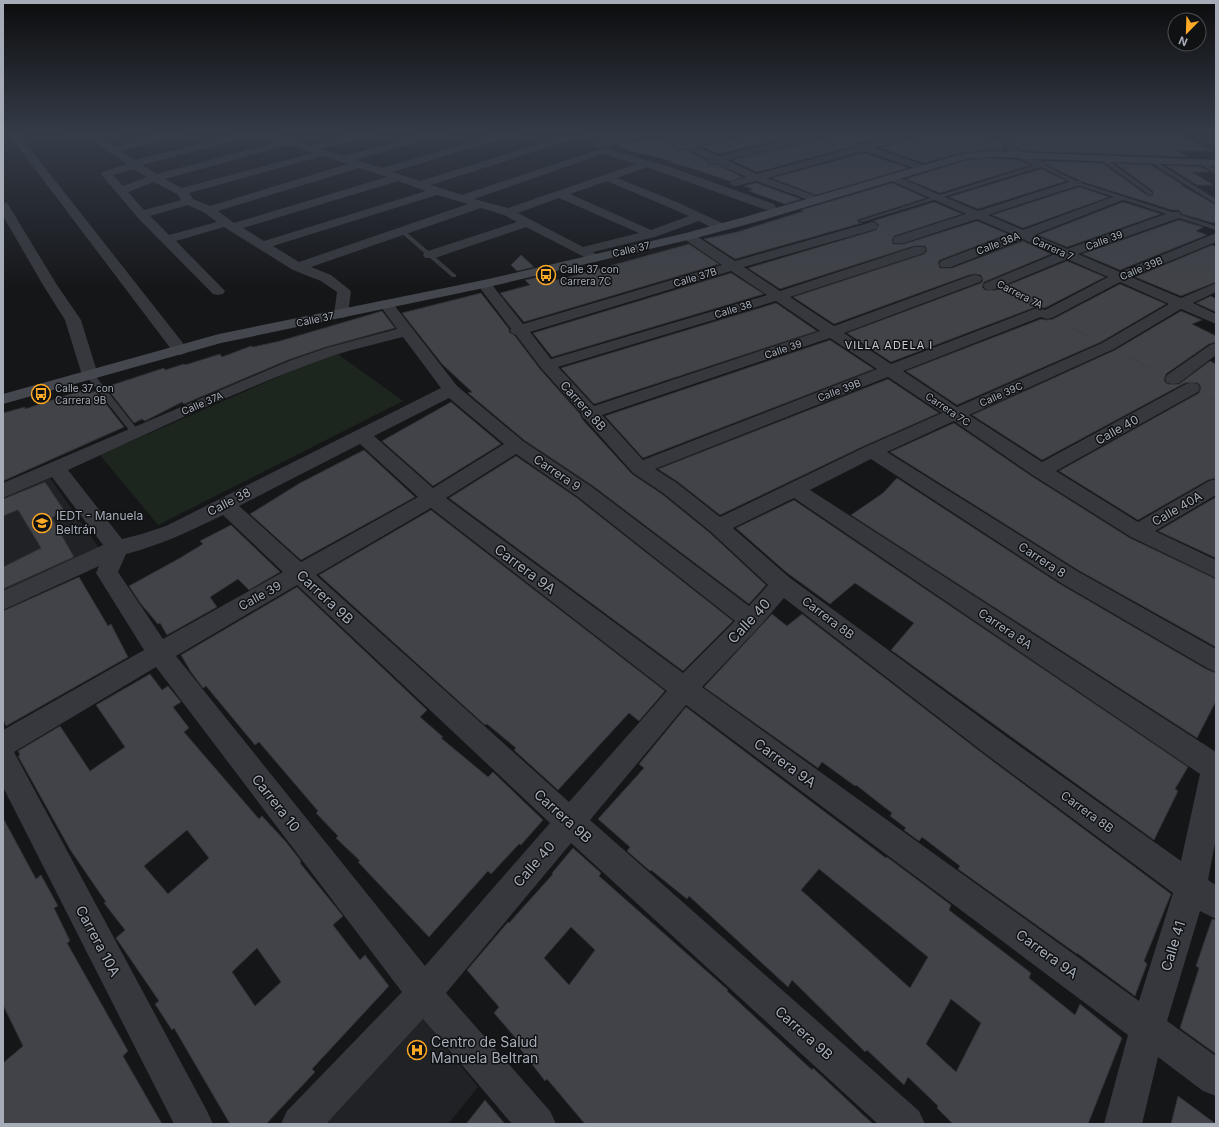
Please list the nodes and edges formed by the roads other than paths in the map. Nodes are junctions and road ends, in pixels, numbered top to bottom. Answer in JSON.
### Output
{"nodes":[{"id":1,"x":53,"y":185,"type":"edge"},
{"id":2,"x":115,"y":185,"type":"edge"},
{"id":3,"x":138,"y":185,"type":"edge"},
{"id":4,"x":167,"y":185,"type":"edge"},
{"id":5,"x":208,"y":185,"type":"edge"},
{"id":6,"x":292,"y":185,"type":"edge"},
{"id":7,"x":373,"y":185,"type":"edge"},
{"id":8,"x":420,"y":185,"type":"edge"},
{"id":9,"x":504,"y":185,"type":"edge"},
{"id":10,"x":588,"y":185,"type":"edge"},
{"id":11,"x":624,"y":185,"type":"edge"},
{"id":12,"x":709,"y":185,"type":"edge"},
{"id":13,"x":777,"y":185,"type":"edge"},
{"id":14,"x":867,"y":185,"type":"edge"},
{"id":15,"x":908,"y":185,"type":"edge"},
{"id":16,"x":976,"y":185,"type":"edge"},
{"id":17,"x":1071,"y":185,"type":"edge"},
{"id":18,"x":1081,"y":185,"type":"edge"},
{"id":19,"x":1138,"y":185,"type":"edge"},
{"id":20,"x":1189,"y":185,"type":"edge"},
{"id":21,"x":718,"y":188,"type":"junction"},
{"id":22,"x":121,"y":191,"type":"junction"},
{"id":23,"x":437,"y":191,"type":"junction"},
{"id":24,"x":181,"y":192,"type":"junction"},
{"id":25,"x":1150,"y":193,"type":"dead end"},
{"id":26,"x":560,"y":194,"type":"junction"},
{"id":27,"x":704,"y":194,"type":"dead end"},
{"id":28,"x":935,"y":197,"type":"junction"},
{"id":29,"x":1119,"y":198,"type":"junction"},
{"id":30,"x":462,"y":199,"type":"junction"},
{"id":31,"x":690,"y":200,"type":"dead end"},
{"id":32,"x":817,"y":200,"type":"junction"},
{"id":33,"x":189,"y":202,"type":"junction"},
{"id":34,"x":1216,"y":202,"type":"edge"},
{"id":35,"x":481,"y":204,"type":"junction"},
{"id":36,"x":675,"y":205,"type":"junction"},
{"id":37,"x":3,"y":206,"type":"edge"},
{"id":38,"x":770,"y":207,"type":"dead end"},
{"id":39,"x":209,"y":210,"type":"junction"},
{"id":40,"x":508,"y":212,"type":"junction"},
{"id":41,"x":1175,"y":214,"type":"junction"},
{"id":42,"x":142,"y":215,"type":"junction"},
{"id":43,"x":976,"y":215,"type":"junction"},
{"id":44,"x":699,"y":217,"type":"junction"},
{"id":45,"x":528,"y":222,"type":"junction"},
{"id":46,"x":866,"y":224,"type":"joint"},
{"id":47,"x":229,"y":225,"type":"junction"},
{"id":48,"x":720,"y":228,"type":"junction"},
{"id":49,"x":1216,"y":228,"type":"edge"},
{"id":50,"x":402,"y":231,"type":"junction"},
{"id":51,"x":651,"y":234,"type":"junction"},
{"id":52,"x":1022,"y":234,"type":"junction"},
{"id":53,"x":688,"y":236,"type":"junction"},
{"id":54,"x":1216,"y":237,"type":"edge"},
{"id":55,"x":166,"y":240,"type":"junction"},
{"id":56,"x":899,"y":240,"type":"dead end"},
{"id":57,"x":1199,"y":244,"type":"junction"},
{"id":58,"x":263,"y":246,"type":"junction"},
{"id":59,"x":919,"y":250,"type":"dead end"},
{"id":60,"x":1216,"y":250,"type":"edge"},
{"id":61,"x":582,"y":251,"type":"junction"},
{"id":62,"x":1066,"y":254,"type":"junction"},
{"id":63,"x":430,"y":255,"type":"junction"},
{"id":64,"x":594,"y":258,"type":"junction"},
{"id":65,"x":946,"y":264,"type":"dead end"},
{"id":66,"x":732,"y":266,"type":"junction"},
{"id":67,"x":298,"y":267,"type":"junction"},
{"id":68,"x":454,"y":276,"type":"dead end"},
{"id":69,"x":1119,"y":277,"type":"junction"},
{"id":70,"x":974,"y":279,"type":"dead end"},
{"id":71,"x":484,"y":284,"type":"junction"},
{"id":72,"x":990,"y":286,"type":"road end"},
{"id":73,"x":1216,"y":287,"type":"edge"},
{"id":74,"x":218,"y":291,"type":"dead end"},
{"id":75,"x":779,"y":296,"type":"junction"},
{"id":76,"x":386,"y":304,"type":"junction"},
{"id":77,"x":1180,"y":304,"type":"junction"},
{"id":78,"x":341,"y":314,"type":"junction"},
{"id":79,"x":1216,"y":319,"type":"edge"},
{"id":80,"x":406,"y":331,"type":"junction"},
{"id":81,"x":518,"y":331,"type":"junction"},
{"id":82,"x":832,"y":332,"type":"junction"},
{"id":83,"x":1216,"y":348,"type":"edge"},
{"id":84,"x":180,"y":350,"type":"junction"},
{"id":85,"x":546,"y":365,"type":"junction"},
{"id":86,"x":890,"y":370,"type":"junction"},
{"id":87,"x":90,"y":375,"type":"junction"},
{"id":88,"x":1172,"y":379,"type":"road end"},
{"id":89,"x":1192,"y":388,"type":"road end"},
{"id":90,"x":451,"y":390,"type":"junction"},
{"id":91,"x":3,"y":399,"type":"edge"},
{"id":92,"x":589,"y":414,"type":"junction"},
{"id":93,"x":956,"y":415,"type":"junction"},
{"id":94,"x":136,"y":432,"type":"junction"},
{"id":95,"x":363,"y":436,"type":"junction"},
{"id":96,"x":516,"y":445,"type":"junction"},
{"id":97,"x":872,"y":451,"type":"junction"},
{"id":98,"x":55,"y":467,"type":"junction"},
{"id":99,"x":640,"y":468,"type":"junction"},
{"id":100,"x":1041,"y":471,"type":"junction"},
{"id":101,"x":1216,"y":486,"type":"edge"},
{"id":102,"x":795,"y":489,"type":"junction"},
{"id":103,"x":3,"y":491,"type":"edge"},
{"id":104,"x":432,"y":498,"type":"junction"},
{"id":105,"x":224,"y":504,"type":"junction"},
{"id":106,"x":718,"y":527,"type":"junction"},
{"id":107,"x":1138,"y":532,"type":"junction"},
{"id":108,"x":116,"y":548,"type":"junction"},
{"id":109,"x":1216,"y":570,"type":"edge"},
{"id":110,"x":300,"y":574,"type":"junction"},
{"id":111,"x":782,"y":584,"type":"junction"},
{"id":112,"x":3,"y":601,"type":"edge"},
{"id":113,"x":751,"y":620,"type":"junction"},
{"id":114,"x":159,"y":652,"type":"junction"},
{"id":115,"x":1216,"y":661,"type":"edge"},
{"id":116,"x":684,"y":689,"type":"junction"},
{"id":117,"x":3,"y":744,"type":"edge"},
{"id":118,"x":3,"y":759,"type":"edge"},
{"id":119,"x":1216,"y":767,"type":"edge"},
{"id":120,"x":570,"y":822,"type":"junction"},
{"id":121,"x":1203,"y":895,"type":"edge"},
{"id":122,"x":424,"y":993,"type":"junction"},
{"id":123,"x":1148,"y":1028,"type":"junction"},
{"id":124,"x":1216,"y":1078,"type":"edge"},
{"id":125,"x":194,"y":1124,"type":"edge"},
{"id":126,"x":300,"y":1124,"type":"edge"},
{"id":127,"x":537,"y":1124,"type":"edge"},
{"id":128,"x":906,"y":1124,"type":"edge"},
{"id":129,"x":1123,"y":1124,"type":"edge"}],
"edges":[{"from":1,"to":84,"type":"street"},
{"from":2,"to":22,"type":"street"},
{"from":3,"to":22,"type":"street"},
{"from":4,"to":24,"type":"street"},
{"from":5,"to":24,"type":"street"},
{"from":6,"to":39,"type":"street"},
{"from":7,"to":47,"type":"street"},
{"from":8,"to":23,"type":"street"},
{"from":9,"to":30,"type":"street"},
{"from":10,"to":26,"type":"street"},
{"from":11,"to":36,"type":"street"},
{"from":12,"to":21,"type":"street"},
{"from":13,"to":32,"type":"street"},
{"from":14,"to":32,"type":"main road","name":"Calle 37"},
{"from":15,"to":28,"type":"street","name":"Carrera 7"},
{"from":16,"to":28,"type":"lane","name":"Calle 37B"},
{"from":17,"to":43,"type":"street"},
{"from":18,"to":29,"type":"lane"},
{"from":19,"to":25,"type":"lane"},
{"from":20,"to":34,"type":"lane"},
{"from":21,"to":27,"type":"street"},
{"from":21,"to":38,"type":"street"},
{"from":22,"to":42,"type":"street"},
{"from":23,"to":30,"type":"street"},
{"from":23,"to":58,"type":"street"},
{"from":24,"to":33,"type":"street"},
{"from":26,"to":40,"type":"street"},
{"from":26,"to":51,"type":"street"},
{"from":28,"to":43,"type":"street","name":"Carrera 7"},
{"from":28,"to":46,"type":"lane","name":"Calle 37B"},
{"from":29,"to":41,"type":"lane"},
{"from":29,"to":52,"type":"street","name":"Calle 38A"},
{"from":30,"to":35,"type":"street"},
{"from":31,"to":36,"type":"street"},
{"from":32,"to":48,"type":"main road","name":"Calle 37"},
{"from":33,"to":39,"type":"street"},
{"from":33,"to":42,"type":"street"},
{"from":35,"to":40,"type":"street"},
{"from":35,"to":50,"type":"street"},
{"from":36,"to":44,"type":"street"},
{"from":37,"to":87,"type":"street"},
{"from":39,"to":47,"type":"street"},
{"from":40,"to":45,"type":"street"},
{"from":41,"to":49,"type":"lane"},
{"from":41,"to":62,"type":"street","name":"Calle 39"},
{"from":42,"to":55,"type":"street"},
{"from":43,"to":52,"type":"street","name":"Carrera 7"},
{"from":43,"to":56,"type":"street"},
{"from":44,"to":48,"type":"street"},
{"from":44,"to":51,"type":"street"},
{"from":45,"to":61,"type":"street"},
{"from":45,"to":63,"type":"street"},
{"from":46,"to":66,"type":"street","name":"Calle 37B"},
{"from":47,"to":55,"type":"street"},
{"from":47,"to":58,"type":"street"},
{"from":48,"to":53,"type":"main road","name":"Calle 37"},
{"from":50,"to":63,"type":"lane"},
{"from":50,"to":67,"type":"street"},
{"from":51,"to":61,"type":"street"},
{"from":52,"to":62,"type":"street","name":"Carrera 7"},
{"from":52,"to":65,"type":"street","name":"Calle 38A"},
{"from":53,"to":64,"type":"main road","name":"Calle 37"},
{"from":53,"to":66,"type":"street","name":"Carrera 7C"},
{"from":54,"to":57,"type":"street","name":"Calle 39B"},
{"from":55,"to":74,"type":"street"},
{"from":57,"to":60,"type":"street"},
{"from":57,"to":69,"type":"street","name":"Calle 39B"},
{"from":58,"to":67,"type":"street"},
{"from":59,"to":75,"type":"street","name":"Calle 38"},
{"from":61,"to":64,"type":"street"},
{"from":62,"to":69,"type":"street","name":"Carrera 7"},
{"from":62,"to":72,"type":"street","name":"Calle 39"},
{"from":63,"to":68,"type":"lane"},
{"from":64,"to":71,"type":"main road","name":"Calle 37"},
{"from":66,"to":75,"type":"street","name":"Carrera 7C"},
{"from":66,"to":81,"type":"street","name":"Calle 37B"},
{"from":67,"to":78,"type":"street"},
{"from":69,"to":77,"type":"street","name":"Carrera 7"},
{"from":69,"to":86,"type":"street","name":"Calle 39B"},
{"from":70,"to":82,"type":"street","name":"Calle 39"},
{"from":71,"to":76,"type":"main road","name":"Calle 37"},
{"from":71,"to":81,"type":"street","name":"Carrera 8B"},
{"from":73,"to":77,"type":"street","name":"Calle 39C"},
{"from":75,"to":82,"type":"street","name":"Carrera 7C"},
{"from":75,"to":85,"type":"street","name":"Calle 38"},
{"from":76,"to":78,"type":"main road","name":"Calle 37"},
{"from":76,"to":80,"type":"street","name":"Carrera 9"},
{"from":77,"to":79,"type":"street","name":"Carrera 7"},
{"from":77,"to":93,"type":"street","name":"Calle 39C"},
{"from":78,"to":84,"type":"main road","name":"Calle 37"},
{"from":80,"to":90,"type":"street","name":"Carrera 9"},
{"from":80,"to":94,"type":"street","name":"Calle 37A"},
{"from":81,"to":85,"type":"street","name":"Carrera 8B"},
{"from":82,"to":86,"type":"street","name":"Carrera 7C"},
{"from":82,"to":92,"type":"street","name":"Calle 39"},
{"from":83,"to":88,"type":"street"},
{"from":84,"to":87,"type":"main road","name":"Calle 37"},
{"from":85,"to":92,"type":"street","name":"Carrera 8B"},
{"from":86,"to":93,"type":"street","name":"Carrera 7C"},
{"from":86,"to":99,"type":"street","name":"Calle 39B"},
{"from":87,"to":91,"type":"main road","name":"Calle 37"},
{"from":87,"to":94,"type":"lane"},
{"from":89,"to":100,"type":"street","name":"Calle 40"},
{"from":90,"to":95,"type":"street","name":"Calle 38"},
{"from":90,"to":96,"type":"street","name":"Carrera 9"},
{"from":92,"to":99,"type":"street","name":"Carrera 8B"},
{"from":93,"to":97,"type":"street","name":"Calle 39C"},
{"from":93,"to":100,"type":"street","name":"Carrera 7C"},
{"from":94,"to":98,"type":"street","name":"Calle 37A"},
{"from":95,"to":104,"type":"street","name":"Carrera 9A"},
{"from":95,"to":105,"type":"street","name":"Calle 38"},
{"from":96,"to":104,"type":"street","name":"Calle 39"},
{"from":96,"to":113,"type":"street","name":"Carrera 9"},
{"from":97,"to":102,"type":"street","name":"Calle 39C"},
{"from":97,"to":115,"type":"street","name":"Carrera 8"},
{"from":98,"to":103,"type":"street","name":"Calle 37A"},
{"from":98,"to":108,"type":"street"},
{"from":99,"to":106,"type":"street","name":"Carrera 8B"},
{"from":100,"to":107,"type":"street","name":"Carrera 7C"},
{"from":101,"to":107,"type":"street","name":"Calle 40A"},
{"from":102,"to":106,"type":"street","name":"Calle 39C"},
{"from":102,"to":119,"type":"street","name":"Carrera 8A"},
{"from":104,"to":110,"type":"street","name":"Calle 39"},
{"from":104,"to":116,"type":"street","name":"Carrera 9A"},
{"from":105,"to":108,"type":"street","name":"Calle 38"},
{"from":105,"to":110,"type":"street","name":"Carrera 9B"},
{"from":106,"to":111,"type":"street","name":"Carrera 8B"},
{"from":107,"to":109,"type":"street","name":"Carrera 7C"},
{"from":108,"to":112,"type":"street","name":"Calle 38"},
{"from":108,"to":114,"type":"street","name":"Carrera 10"},
{"from":110,"to":114,"type":"street","name":"Calle 39"},
{"from":110,"to":120,"type":"street","name":"Carrera 9B"},
{"from":111,"to":113,"type":"street","name":"Calle 40"},
{"from":111,"to":121,"type":"street","name":"Carrera 8B"},
{"from":113,"to":116,"type":"street","name":"Calle 40"},
{"from":114,"to":117,"type":"street","name":"Calle 39"},
{"from":114,"to":122,"type":"street","name":"Carrera 10"},
{"from":116,"to":120,"type":"street","name":"Calle 40"},
{"from":116,"to":123,"type":"street","name":"Carrera 9A"},
{"from":118,"to":125,"type":"street","name":"Carrera 10A"},
{"from":119,"to":121,"type":"street","name":"Calle 41"},
{"from":120,"to":122,"type":"street","name":"Calle 40"},
{"from":120,"to":128,"type":"street","name":"Carrera 9B"},
{"from":121,"to":123,"type":"street","name":"Calle 41"},
{"from":122,"to":126,"type":"street","name":"Calle 40"},
{"from":122,"to":127,"type":"street","name":"Carrera 10"},
{"from":123,"to":124,"type":"street","name":"Carrera 9A"},
{"from":123,"to":129,"type":"street","name":"Calle 41"}]}
